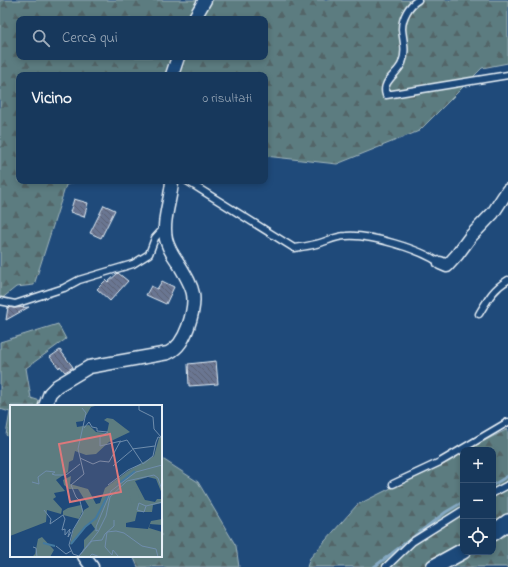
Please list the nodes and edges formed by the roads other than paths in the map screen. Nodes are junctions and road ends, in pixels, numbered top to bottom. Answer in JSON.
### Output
{"nodes":[{"id":1,"x":205,"y":0,"type":"edge"},
{"id":2,"x":418,"y":0,"type":"edge"},
{"id":3,"x":196,"y":16,"type":"edge"},
{"id":4,"x":177,"y":60,"type":"edge"},
{"id":5,"x":173,"y":72,"type":"edge"},
{"id":6,"x":508,"y":75,"type":"edge"},
{"id":7,"x":172,"y":184,"type":"edge"},
{"id":8,"x":192,"y":184,"type":"edge"},
{"id":9,"x":508,"y":190,"type":"edge"},
{"id":10,"x":165,"y":227,"type":"junction"},
{"id":11,"x":440,"y":263,"type":"joint"},
{"id":12,"x":508,"y":280,"type":"edge"},
{"id":13,"x":0,"y":301,"type":"edge"},
{"id":14,"x":479,"y":314,"type":"dead end"},
{"id":15,"x":45,"y":405,"type":"edge"},
{"id":16,"x":508,"y":422,"type":"edge"},
{"id":17,"x":393,"y":484,"type":"dead end"},
{"id":18,"x":508,"y":485,"type":"edge"},
{"id":19,"x":496,"y":491,"type":"edge"},
{"id":20,"x":460,"y":512,"type":"edge"},
{"id":21,"x":508,"y":522,"type":"edge"},
{"id":22,"x":496,"y":531,"type":"edge"},
{"id":23,"x":460,"y":553,"type":"edge"},
{"id":24,"x":85,"y":557,"type":"edge"},
{"id":25,"x":92,"y":567,"type":"edge"},
{"id":26,"x":386,"y":567,"type":"edge"},
{"id":27,"x":434,"y":567,"type":"edge"}],
"edges":[{"from":1,"to":3,"type":"street"},
{"from":2,"to":6,"type":"lane"},
{"from":4,"to":5,"type":"street"},
{"from":7,"to":10,"type":"street"},
{"from":8,"to":11,"type":"lane"},
{"from":9,"to":11,"type":"street"},
{"from":10,"to":13,"type":"lane"},
{"from":10,"to":15,"type":"street"},
{"from":12,"to":14,"type":"lane"},
{"from":16,"to":17,"type":"lane"},
{"from":18,"to":19,"type":"lane"},
{"from":20,"to":26,"type":"lane"},
{"from":21,"to":22,"type":"street"},
{"from":23,"to":27,"type":"street"},
{"from":24,"to":25,"type":"street"}]}
